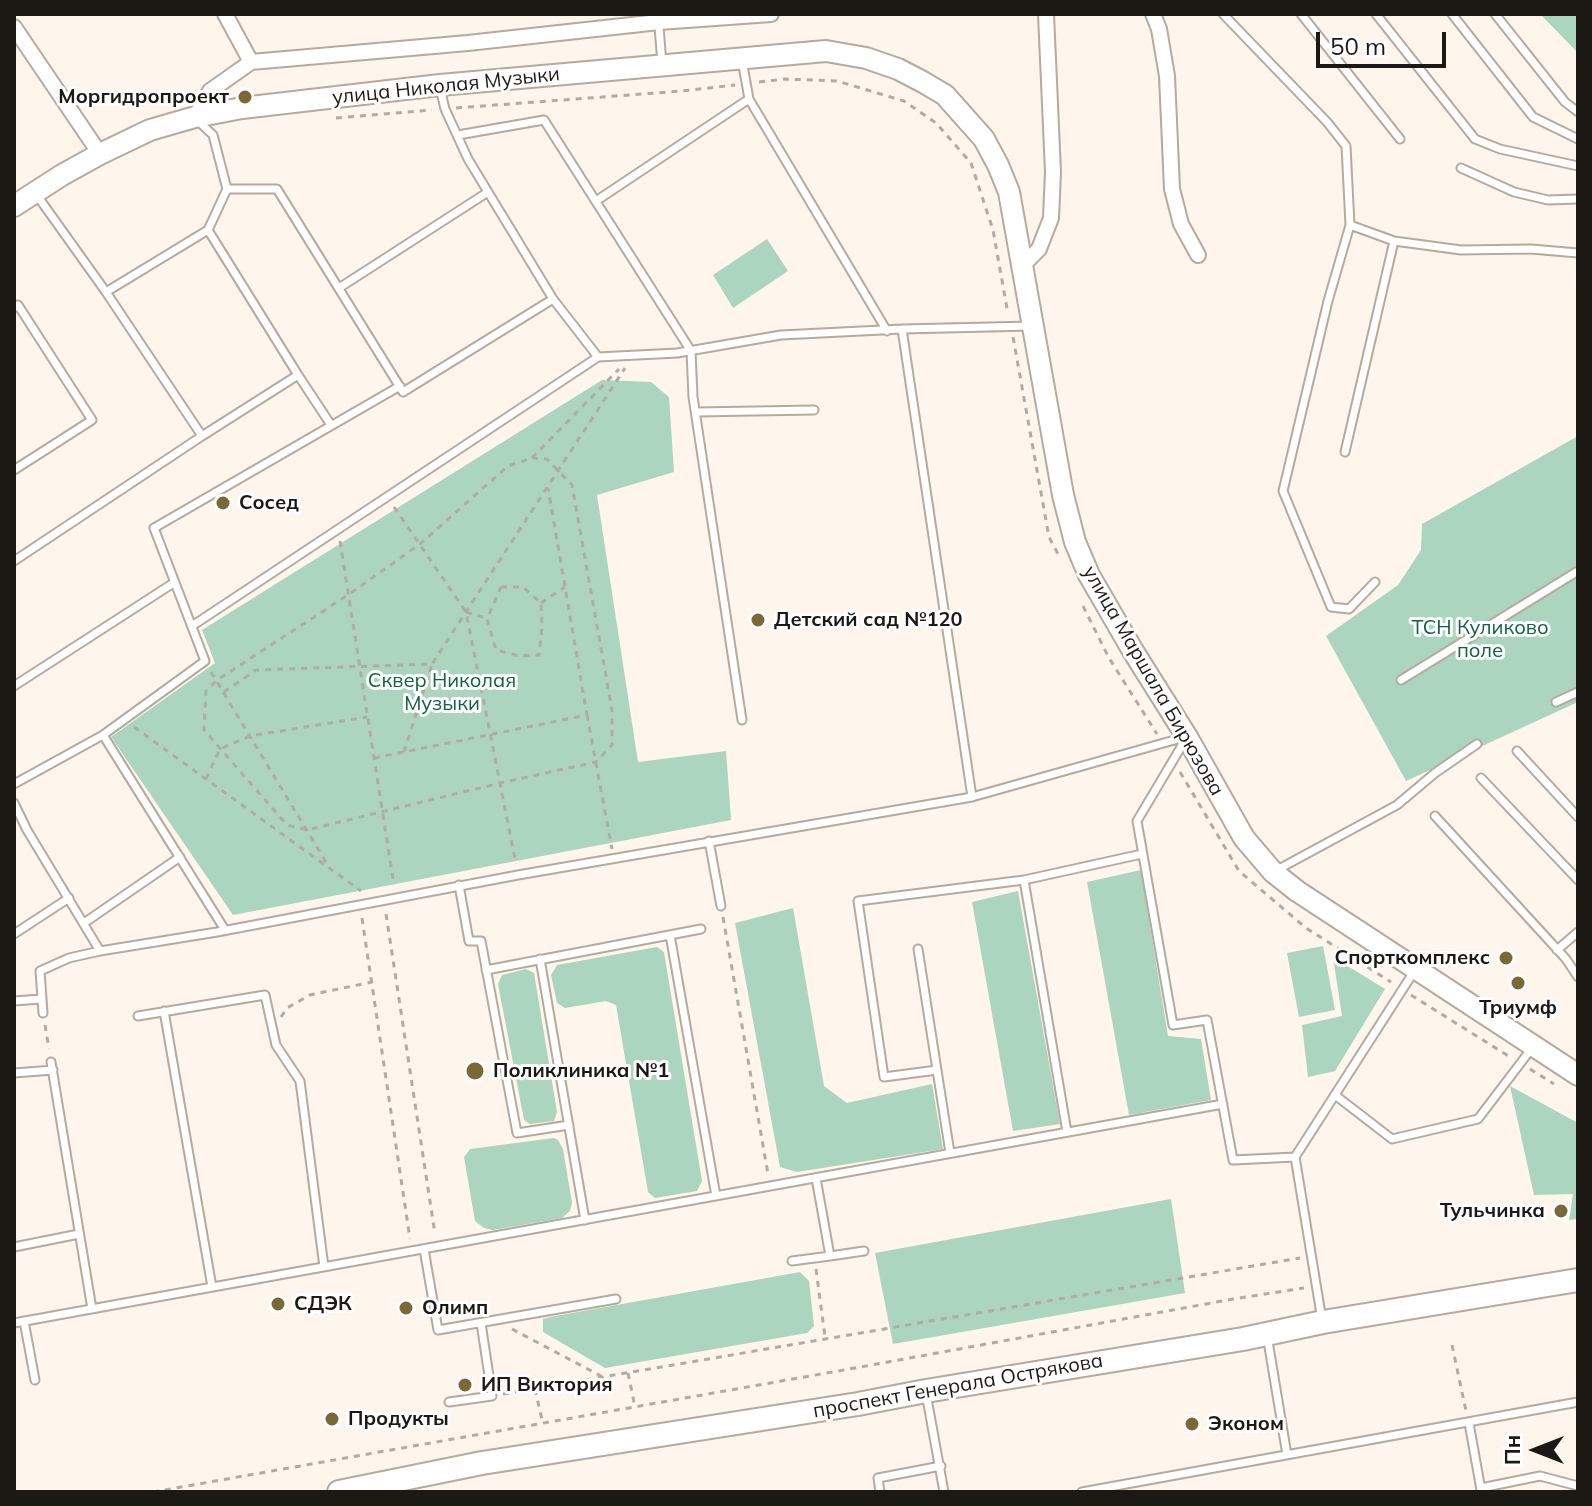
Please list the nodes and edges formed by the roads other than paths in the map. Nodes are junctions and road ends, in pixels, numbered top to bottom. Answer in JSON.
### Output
{"nodes":[{"id":1,"x":225,"y":14,"type":"edge"},
{"id":2,"x":771,"y":14,"type":"edge"},
{"id":3,"x":1046,"y":14,"type":"edge"},
{"id":4,"x":1153,"y":14,"type":"edge"},
{"id":5,"x":1223,"y":14,"type":"edge"},
{"id":6,"x":1301,"y":14,"type":"edge"},
{"id":7,"x":1376,"y":14,"type":"edge"},
{"id":8,"x":1452,"y":14,"type":"edge"},
{"id":9,"x":1495,"y":14,"type":"edge"},
{"id":10,"x":659,"y":18,"type":"edge"},
{"id":11,"x":14,"y":27,"type":"edge"},
{"id":12,"x":742,"y":58,"type":"junction"},
{"id":13,"x":251,"y":62,"type":"junction"},
{"id":14,"x":662,"y":67,"type":"junction"},
{"id":15,"x":898,"y":69,"type":"joint"},
{"id":16,"x":440,"y":85,"type":"junction"},
{"id":17,"x":749,"y":99,"type":"junction"},
{"id":18,"x":1578,"y":112,"type":"edge"},
{"id":19,"x":195,"y":117,"type":"junction"},
{"id":20,"x":458,"y":135,"type":"junction"},
{"id":21,"x":1400,"y":139,"type":"dead end"},
{"id":22,"x":1578,"y":139,"type":"edge"},
{"id":23,"x":100,"y":154,"type":"junction"},
{"id":24,"x":1578,"y":166,"type":"edge"},
{"id":25,"x":1461,"y":168,"type":"dead end"},
{"id":26,"x":227,"y":189,"type":"junction"},
{"id":27,"x":35,"y":192,"type":"junction"},
{"id":28,"x":488,"y":192,"type":"junction"},
{"id":29,"x":1578,"y":199,"type":"edge"},
{"id":30,"x":596,"y":201,"type":"junction"},
{"id":31,"x":14,"y":206,"type":"edge"},
{"id":32,"x":1350,"y":225,"type":"junction"},
{"id":33,"x":208,"y":230,"type":"junction"},
{"id":34,"x":1394,"y":241,"type":"junction"},
{"id":35,"x":1578,"y":253,"type":"edge"},
{"id":36,"x":1198,"y":255,"type":"dead end"},
{"id":37,"x":1023,"y":265,"type":"junction"},
{"id":38,"x":339,"y":288,"type":"junction"},
{"id":39,"x":106,"y":292,"type":"junction"},
{"id":40,"x":553,"y":299,"type":"junction"},
{"id":41,"x":14,"y":308,"type":"edge"},
{"id":42,"x":1033,"y":326,"type":"junction"},
{"id":43,"x":902,"y":329,"type":"junction"},
{"id":44,"x":887,"y":331,"type":"junction"},
{"id":45,"x":691,"y":351,"type":"junction"},
{"id":46,"x":598,"y":357,"type":"junction"},
{"id":47,"x":298,"y":375,"type":"junction"},
{"id":48,"x":400,"y":386,"type":"junction"},
{"id":49,"x":814,"y":410,"type":"dead end"},
{"id":50,"x":696,"y":412,"type":"junction"},
{"id":51,"x":331,"y":425,"type":"junction"},
{"id":52,"x":202,"y":436,"type":"junction"},
{"id":53,"x":1345,"y":452,"type":"dead end"},
{"id":54,"x":14,"y":470,"type":"edge"},
{"id":55,"x":14,"y":561,"type":"edge"},
{"id":56,"x":1578,"y":571,"type":"edge"},
{"id":57,"x":175,"y":582,"type":"junction"},
{"id":58,"x":1375,"y":582,"type":"dead end"},
{"id":59,"x":192,"y":626,"type":"junction"},
{"id":60,"x":1401,"y":680,"type":"dead end"},
{"id":61,"x":14,"y":686,"type":"edge"},
{"id":62,"x":1578,"y":692,"type":"edge"},
{"id":63,"x":1556,"y":702,"type":"dead end"},
{"id":64,"x":742,"y":720,"type":"dead end"},
{"id":65,"x":103,"y":735,"type":"junction"},
{"id":66,"x":1187,"y":737,"type":"junction"},
{"id":67,"x":1477,"y":744,"type":"dead end"},
{"id":68,"x":1517,"y":751,"type":"dead end"},
{"id":69,"x":1481,"y":778,"type":"dead end"},
{"id":70,"x":14,"y":784,"type":"edge"},
{"id":71,"x":972,"y":797,"type":"junction"},
{"id":72,"x":14,"y":803,"type":"edge"},
{"id":73,"x":1435,"y":816,"type":"dead end"},
{"id":74,"x":1578,"y":817,"type":"edge"},
{"id":75,"x":709,"y":841,"type":"junction"},
{"id":76,"x":1142,"y":854,"type":"junction"},
{"id":77,"x":180,"y":857,"type":"junction"},
{"id":78,"x":1273,"y":872,"type":"junction"},
{"id":79,"x":1024,"y":880,"type":"junction"},
{"id":80,"x":1578,"y":880,"type":"edge"},
{"id":81,"x":459,"y":885,"type":"junction"},
{"id":82,"x":69,"y":898,"type":"junction"},
{"id":83,"x":721,"y":906,"type":"road end"},
{"id":84,"x":84,"y":923,"type":"junction"},
{"id":85,"x":701,"y":929,"type":"dead end"},
{"id":86,"x":225,"y":930,"type":"junction"},
{"id":87,"x":1578,"y":932,"type":"edge"},
{"id":88,"x":14,"y":934,"type":"edge"},
{"id":89,"x":670,"y":935,"type":"junction"},
{"id":90,"x":918,"y":949,"type":"dead end"},
{"id":91,"x":1557,"y":950,"type":"junction"},
{"id":92,"x":100,"y":951,"type":"junction"},
{"id":93,"x":540,"y":959,"type":"junction"},
{"id":94,"x":1416,"y":968,"type":"junction"},
{"id":95,"x":486,"y":970,"type":"junction"},
{"id":96,"x":1578,"y":977,"type":"edge"},
{"id":97,"x":41,"y":999,"type":"junction"},
{"id":98,"x":14,"y":1001,"type":"edge"},
{"id":99,"x":164,"y":1011,"type":"junction"},
{"id":100,"x":43,"y":1013,"type":"road end"},
{"id":101,"x":138,"y":1016,"type":"dead end"},
{"id":102,"x":1534,"y":1045,"type":"junction"},
{"id":103,"x":937,"y":1070,"type":"junction"},
{"id":104,"x":14,"y":1073,"type":"edge"},
{"id":105,"x":1578,"y":1075,"type":"edge"},
{"id":106,"x":1335,"y":1095,"type":"junction"},
{"id":107,"x":1223,"y":1104,"type":"junction"},
{"id":108,"x":569,"y":1125,"type":"junction"},
{"id":109,"x":1067,"y":1132,"type":"junction"},
{"id":110,"x":950,"y":1153,"type":"junction"},
{"id":111,"x":1295,"y":1157,"type":"junction"},
{"id":112,"x":816,"y":1178,"type":"junction"},
{"id":113,"x":716,"y":1196,"type":"junction"},
{"id":114,"x":585,"y":1220,"type":"junction"},
{"id":115,"x":79,"y":1234,"type":"junction"},
{"id":116,"x":14,"y":1247,"type":"edge"},
{"id":117,"x":424,"y":1249,"type":"junction"},
{"id":118,"x":864,"y":1251,"type":"dead end"},
{"id":119,"x":830,"y":1256,"type":"junction"},
{"id":120,"x":792,"y":1261,"type":"dead end"},
{"id":121,"x":324,"y":1267,"type":"junction"},
{"id":122,"x":1578,"y":1280,"type":"edge"},
{"id":123,"x":212,"y":1287,"type":"junction"},
{"id":124,"x":616,"y":1299,"type":"dead end"},
{"id":125,"x":92,"y":1309,"type":"junction"},
{"id":126,"x":24,"y":1321,"type":"junction"},
{"id":127,"x":1323,"y":1322,"type":"junction"},
{"id":128,"x":14,"y":1323,"type":"edge"},
{"id":129,"x":481,"y":1323,"type":"junction"},
{"id":130,"x":1267,"y":1334,"type":"junction"},
{"id":131,"x":35,"y":1380,"type":"dead end"},
{"id":132,"x":926,"y":1391,"type":"junction"},
{"id":133,"x":449,"y":1402,"type":"dead end"},
{"id":134,"x":1578,"y":1402,"type":"edge"},
{"id":135,"x":1469,"y":1423,"type":"junction"},
{"id":136,"x":1287,"y":1455,"type":"junction"},
{"id":137,"x":941,"y":1466,"type":"junction"},
{"id":138,"x":1578,"y":1486,"type":"edge"},
{"id":139,"x":1481,"y":1490,"type":"edge"},
{"id":140,"x":339,"y":1492,"type":"edge"},
{"id":141,"x":880,"y":1492,"type":"edge"},
{"id":142,"x":944,"y":1492,"type":"edge"},
{"id":143,"x":1082,"y":1492,"type":"edge"}],
"edges":[{"from":1,"to":13,"type":"street"},
{"from":2,"to":10,"type":"street"},
{"from":3,"to":37,"type":"street"},
{"from":4,"to":36,"type":"street"},
{"from":5,"to":32,"type":"lane"},
{"from":6,"to":21,"type":"lane"},
{"from":7,"to":24,"type":"lane"},
{"from":8,"to":22,"type":"lane"},
{"from":9,"to":18,"type":"lane"},
{"from":10,"to":13,"type":"street"},
{"from":10,"to":14,"type":"lane"},
{"from":11,"to":23,"type":"street"},
{"from":12,"to":14,"type":"main road","name":"улица Николая Музыки"},
{"from":12,"to":15,"type":"main road","name":"улица Николая Музыки"},
{"from":12,"to":17,"type":"lane"},
{"from":13,"to":19,"type":"street"},
{"from":14,"to":16,"type":"main road","name":"улица Николая Музыки"},
{"from":15,"to":37,"type":"main road","name":"улица Маршала Бирюзова"},
{"from":16,"to":19,"type":"main road","name":"улица Николая Музыки"},
{"from":16,"to":20,"type":"lane"},
{"from":17,"to":30,"type":"lane"},
{"from":17,"to":44,"type":"lane"},
{"from":19,"to":23,"type":"main road","name":"улица Николая Музыки"},
{"from":19,"to":26,"type":"lane"},
{"from":20,"to":28,"type":"lane"},
{"from":20,"to":30,"type":"lane"},
{"from":23,"to":27,"type":"main road","name":"улица Николая Музыки"},
{"from":25,"to":29,"type":"lane"},
{"from":26,"to":33,"type":"lane"},
{"from":26,"to":38,"type":"lane"},
{"from":27,"to":31,"type":"main road","name":"улица Николая Музыки"},
{"from":27,"to":39,"type":"lane"},
{"from":28,"to":38,"type":"lane"},
{"from":28,"to":40,"type":"lane"},
{"from":30,"to":45,"type":"lane"},
{"from":32,"to":34,"type":"lane"},
{"from":32,"to":58,"type":"lane"},
{"from":33,"to":39,"type":"lane"},
{"from":33,"to":47,"type":"lane"},
{"from":34,"to":35,"type":"lane"},
{"from":34,"to":53,"type":"lane"},
{"from":37,"to":42,"type":"main road","name":"улица Маршала Бирюзова"},
{"from":38,"to":48,"type":"lane"},
{"from":39,"to":52,"type":"lane"},
{"from":40,"to":46,"type":"lane"},
{"from":40,"to":48,"type":"lane"},
{"from":41,"to":54,"type":"lane"},
{"from":42,"to":43,"type":"lane"},
{"from":42,"to":66,"type":"main road","name":"улица Маршала Бирюзова"},
{"from":43,"to":44,"type":"lane"},
{"from":43,"to":71,"type":"lane"},
{"from":44,"to":45,"type":"lane"},
{"from":45,"to":46,"type":"lane"},
{"from":45,"to":50,"type":"lane"},
{"from":46,"to":59,"type":"lane"},
{"from":47,"to":51,"type":"lane"},
{"from":47,"to":52,"type":"lane"},
{"from":48,"to":51,"type":"lane"},
{"from":49,"to":50,"type":"lane"},
{"from":50,"to":64,"type":"lane"},
{"from":51,"to":57,"type":"lane"},
{"from":52,"to":55,"type":"lane"},
{"from":56,"to":60,"type":"lane"},
{"from":57,"to":59,"type":"lane"},
{"from":57,"to":61,"type":"lane"},
{"from":59,"to":65,"type":"lane"},
{"from":62,"to":63,"type":"lane"},
{"from":65,"to":70,"type":"lane"},
{"from":65,"to":77,"type":"lane"},
{"from":66,"to":71,"type":"lane"},
{"from":66,"to":76,"type":"lane"},
{"from":66,"to":78,"type":"main road","name":"улица Маршала Бирюзова"},
{"from":67,"to":78,"type":"lane"},
{"from":68,"to":74,"type":"lane"},
{"from":69,"to":80,"type":"lane"},
{"from":71,"to":75,"type":"lane"},
{"from":72,"to":82,"type":"lane"},
{"from":73,"to":91,"type":"lane"},
{"from":75,"to":81,"type":"lane"},
{"from":75,"to":83,"type":"lane"},
{"from":76,"to":79,"type":"lane"},
{"from":76,"to":107,"type":"lane"},
{"from":77,"to":84,"type":"lane"},
{"from":77,"to":86,"type":"lane"},
{"from":78,"to":94,"type":"main road","name":"улица Маршала Бирюзова"},
{"from":79,"to":103,"type":"lane"},
{"from":79,"to":109,"type":"lane"},
{"from":81,"to":86,"type":"lane"},
{"from":81,"to":95,"type":"lane"},
{"from":82,"to":84,"type":"lane"},
{"from":82,"to":88,"type":"lane"},
{"from":84,"to":92,"type":"lane"},
{"from":85,"to":89,"type":"lane"},
{"from":86,"to":92,"type":"lane"},
{"from":87,"to":91,"type":"lane"},
{"from":89,"to":93,"type":"lane"},
{"from":89,"to":113,"type":"lane"},
{"from":90,"to":103,"type":"lane"},
{"from":91,"to":96,"type":"lane"},
{"from":92,"to":97,"type":"lane"},
{"from":93,"to":95,"type":"lane"},
{"from":93,"to":108,"type":"lane"},
{"from":94,"to":102,"type":"main road","name":"улица Маршала Бирюзова"},
{"from":94,"to":106,"type":"lane"},
{"from":95,"to":108,"type":"lane"},
{"from":97,"to":98,"type":"lane"},
{"from":97,"to":100,"type":"lane"},
{"from":99,"to":101,"type":"lane"},
{"from":99,"to":121,"type":"lane"},
{"from":99,"to":123,"type":"lane"},
{"from":102,"to":105,"type":"main road","name":"улица Маршала Бирюзова"},
{"from":102,"to":106,"type":"lane"},
{"from":103,"to":110,"type":"lane"},
{"from":104,"to":115,"type":"lane"},
{"from":106,"to":111,"type":"lane"},
{"from":107,"to":109,"type":"lane"},
{"from":107,"to":111,"type":"lane"},
{"from":108,"to":114,"type":"lane"},
{"from":109,"to":110,"type":"lane"},
{"from":110,"to":112,"type":"lane"},
{"from":111,"to":127,"type":"lane"},
{"from":112,"to":113,"type":"lane"},
{"from":112,"to":119,"type":"lane"},
{"from":113,"to":114,"type":"lane"},
{"from":114,"to":117,"type":"lane"},
{"from":115,"to":116,"type":"lane"},
{"from":115,"to":125,"type":"lane"},
{"from":117,"to":121,"type":"lane"},
{"from":117,"to":129,"type":"lane"},
{"from":118,"to":119,"type":"lane"},
{"from":119,"to":120,"type":"lane"},
{"from":121,"to":123,"type":"lane"},
{"from":122,"to":127,"type":"main road","name":"проспект Генерала Острякова"},
{"from":123,"to":125,"type":"lane"},
{"from":124,"to":129,"type":"lane"},
{"from":125,"to":126,"type":"lane"},
{"from":126,"to":128,"type":"lane"},
{"from":126,"to":131,"type":"lane"},
{"from":127,"to":130,"type":"main road","name":"проспект Генерала Острякова"},
{"from":129,"to":133,"type":"lane"},
{"from":130,"to":132,"type":"main road","name":"проспект Генерала Острякова"},
{"from":130,"to":136,"type":"lane"},
{"from":132,"to":137,"type":"lane"},
{"from":132,"to":140,"type":"main road","name":"проспект Генерала Острякова"},
{"from":134,"to":135,"type":"lane"},
{"from":135,"to":136,"type":"lane"},
{"from":135,"to":139,"type":"lane"},
{"from":136,"to":143,"type":"lane"},
{"from":137,"to":141,"type":"lane"},
{"from":137,"to":142,"type":"lane"},
{"from":138,"to":139,"type":"lane"}]}
